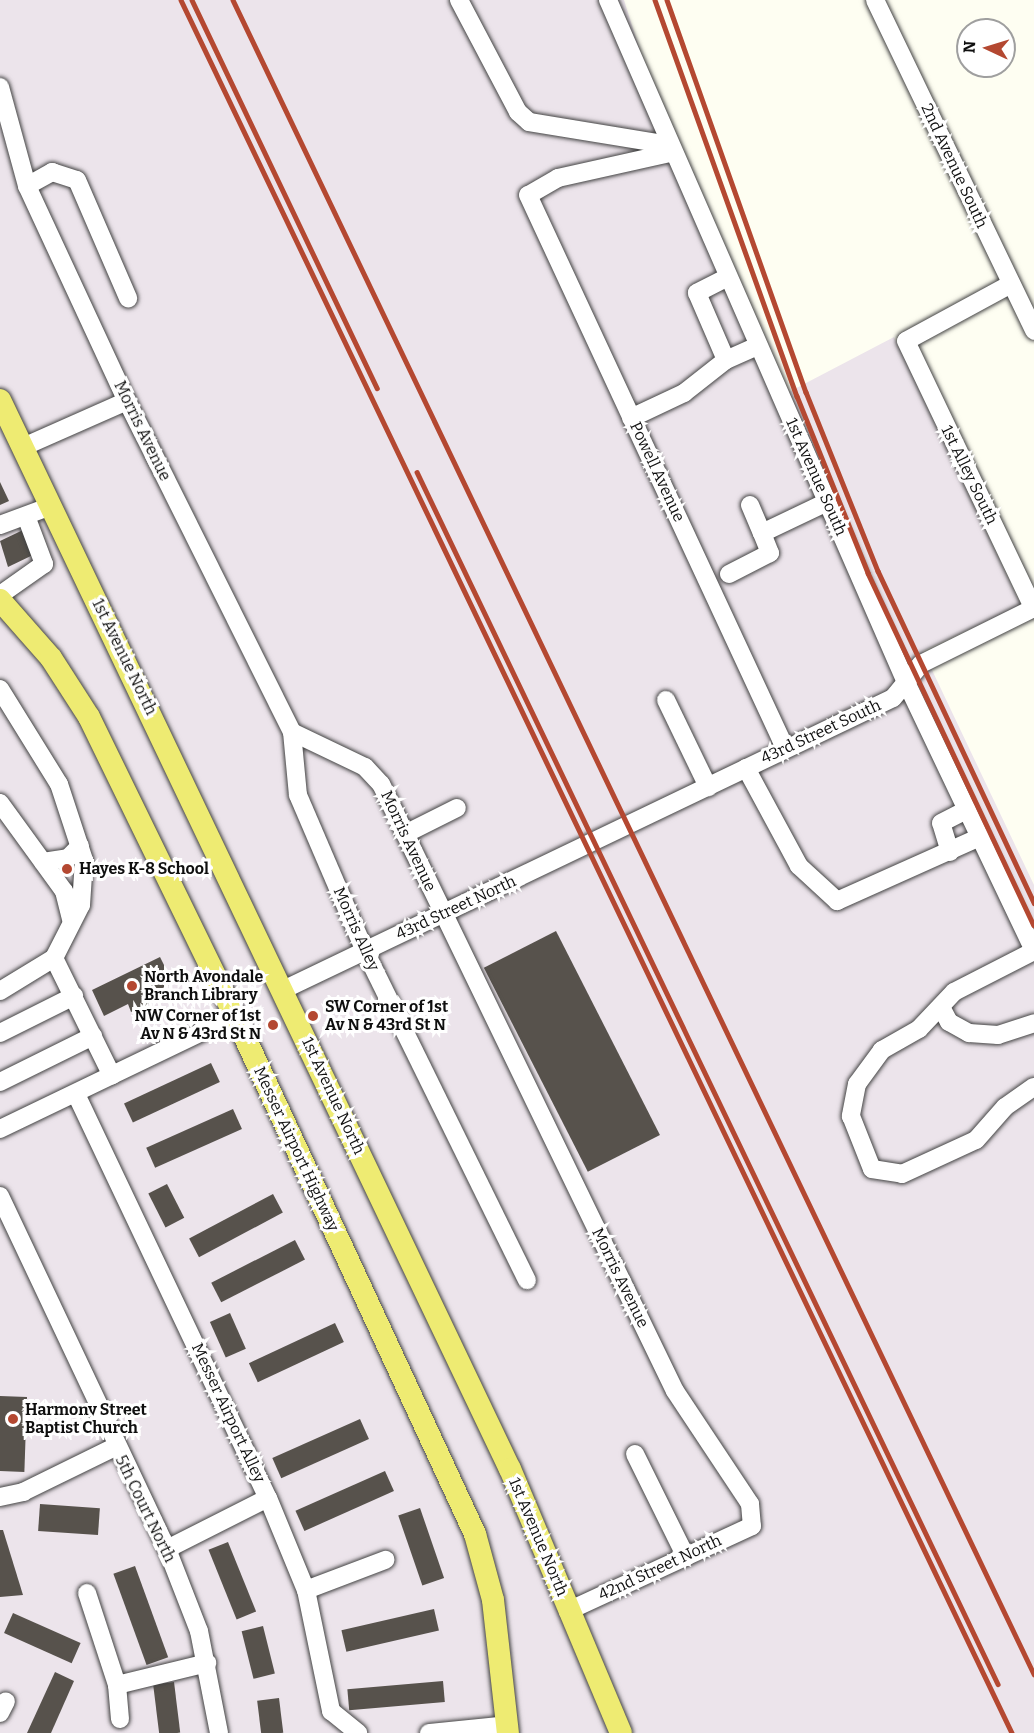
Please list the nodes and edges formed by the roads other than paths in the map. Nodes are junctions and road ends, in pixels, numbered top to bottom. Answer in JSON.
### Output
{"nodes":[{"id":1,"x":459,"y":0,"type":"edge"},
{"id":2,"x":608,"y":0,"type":"edge"},
{"id":3,"x":875,"y":0,"type":"edge"},
{"id":4,"x":0,"y":87,"type":"edge"},
{"id":5,"x":670,"y":145,"type":"junction"},
{"id":6,"x":8,"y":161,"type":"edge"},
{"id":7,"x":27,"y":186,"type":"junction"},
{"id":8,"x":728,"y":277,"type":"junction"},
{"id":9,"x":1011,"y":284,"type":"junction"},
{"id":10,"x":128,"y":298,"type":"dead end"},
{"id":11,"x":1034,"y":331,"type":"edge"},
{"id":12,"x":758,"y":346,"type":"junction"},
{"id":13,"x":726,"y":360,"type":"junction"},
{"id":14,"x":0,"y":400,"type":"edge"},
{"id":15,"x":126,"y":401,"type":"junction"},
{"id":16,"x":632,"y":418,"type":"junction"},
{"id":17,"x":23,"y":447,"type":"junction"},
{"id":18,"x":827,"y":502,"type":"junction"},
{"id":19,"x":750,"y":505,"type":"dead end"},
{"id":20,"x":51,"y":506,"type":"junction"},
{"id":21,"x":26,"y":516,"type":"junction"},
{"id":22,"x":0,"y":525,"type":"edge"},
{"id":23,"x":762,"y":533,"type":"junction"},
{"id":24,"x":729,"y":574,"type":"dead end"},
{"id":25,"x":0,"y":595,"type":"edge"},
{"id":26,"x":0,"y":600,"type":"edge"},
{"id":27,"x":1034,"y":609,"type":"edge"},
{"id":28,"x":905,"y":680,"type":"junction"},
{"id":29,"x":0,"y":690,"type":"edge"},
{"id":30,"x":666,"y":700,"type":"dead end"},
{"id":31,"x":292,"y":732,"type":"junction"},
{"id":32,"x":785,"y":748,"type":"junction"},
{"id":33,"x":746,"y":768,"type":"junction"},
{"id":34,"x":708,"y":787,"type":"junction"},
{"id":35,"x":0,"y":803,"type":"edge"},
{"id":36,"x":457,"y":808,"type":"dead end"},
{"id":37,"x":967,"y":810,"type":"junction"},
{"id":38,"x":629,"y":826,"type":"joint"},
{"id":39,"x":405,"y":834,"type":"junction"},
{"id":40,"x":980,"y":837,"type":"junction"},
{"id":41,"x":80,"y":846,"type":"junction"},
{"id":42,"x":950,"y":852,"type":"junction"},
{"id":43,"x":43,"y":862,"type":"junction"},
{"id":44,"x":442,"y":915,"type":"junction"},
{"id":45,"x":71,"y":919,"type":"junction"},
{"id":46,"x":365,"y":951,"type":"junction"},
{"id":47,"x":1034,"y":951,"type":"edge"},
{"id":48,"x":54,"y":958,"type":"junction"},
{"id":49,"x":283,"y":990,"type":"junction"},
{"id":50,"x":0,"y":991,"type":"edge"},
{"id":51,"x":74,"y":996,"type":"junction"},
{"id":52,"x":941,"y":1007,"type":"junction"},
{"id":53,"x":235,"y":1016,"type":"junction"},
{"id":54,"x":1034,"y":1023,"type":"edge"},
{"id":55,"x":0,"y":1034,"type":"edge"},
{"id":56,"x":93,"y":1036,"type":"junction"},
{"id":57,"x":112,"y":1076,"type":"junction"},
{"id":58,"x":0,"y":1082,"type":"edge"},
{"id":59,"x":1034,"y":1087,"type":"edge"},
{"id":60,"x":76,"y":1094,"type":"junction"},
{"id":61,"x":0,"y":1129,"type":"edge"},
{"id":62,"x":0,"y":1196,"type":"edge"},
{"id":63,"x":527,"y":1280,"type":"dead end"},
{"id":64,"x":114,"y":1447,"type":"junction"},
{"id":65,"x":635,"y":1454,"type":"dead end"},
{"id":66,"x":0,"y":1497,"type":"edge"},
{"id":67,"x":268,"y":1498,"type":"junction"},
{"id":68,"x":752,"y":1526,"type":"joint"},
{"id":69,"x":167,"y":1549,"type":"junction"},
{"id":70,"x":686,"y":1557,"type":"junction"},
{"id":71,"x":385,"y":1560,"type":"dead end"},
{"id":72,"x":306,"y":1590,"type":"junction"},
{"id":73,"x":87,"y":1593,"type":"dead end"},
{"id":74,"x":568,"y":1611,"type":"junction"},
{"id":75,"x":207,"y":1663,"type":"junction"},
{"id":76,"x":117,"y":1685,"type":"junction"},
{"id":77,"x":120,"y":1719,"type":"dead end"},
{"id":78,"x":508,"y":1729,"type":"edge"},
{"id":79,"x":439,"y":1732,"type":"edge"},
{"id":80,"x":219,"y":1733,"type":"edge"},
{"id":81,"x":358,"y":1733,"type":"edge"},
{"id":82,"x":621,"y":1733,"type":"edge"}],
"edges":[{"from":1,"to":5,"type":"street"},
{"from":2,"to":5,"type":"street","name":"1st Avenue South"},
{"from":3,"to":9,"type":"street","name":"2nd Avenue South"},
{"from":4,"to":6,"type":"street","name":"Morris Avenue"},
{"from":5,"to":8,"type":"street","name":"1st Avenue South"},
{"from":5,"to":16,"type":"street","name":"Powell Avenue"},
{"from":6,"to":7,"type":"street","name":"Morris Avenue"},
{"from":7,"to":10,"type":"street"},
{"from":7,"to":15,"type":"street","name":"Morris Avenue"},
{"from":8,"to":12,"type":"street","name":"1st Avenue South"},
{"from":8,"to":13,"type":"street"},
{"from":9,"to":11,"type":"street","name":"2nd Avenue South"},
{"from":9,"to":27,"type":"street","name":"1st Alley South"},
{"from":12,"to":13,"type":"street"},
{"from":12,"to":18,"type":"street","name":"1st Avenue South"},
{"from":13,"to":16,"type":"street"},
{"from":14,"to":17,"type":"main road","name":"1st Avenue North"},
{"from":15,"to":17,"type":"street"},
{"from":15,"to":31,"type":"street","name":"Morris Avenue"},
{"from":16,"to":32,"type":"street","name":"Powell Avenue"},
{"from":17,"to":20,"type":"main road","name":"1st Avenue North"},
{"from":18,"to":23,"type":"street"},
{"from":18,"to":28,"type":"street","name":"1st Avenue South"},
{"from":19,"to":23,"type":"street"},
{"from":20,"to":21,"type":"street"},
{"from":20,"to":49,"type":"main road","name":"1st Avenue North"},
{"from":21,"to":22,"type":"street"},
{"from":21,"to":25,"type":"street"},
{"from":23,"to":24,"type":"street"},
{"from":26,"to":53,"type":"main road","name":"Messer Airport Highway"},
{"from":27,"to":28,"type":"street","name":"43rd Street South"},
{"from":28,"to":32,"type":"street","name":"43rd Street South"},
{"from":28,"to":37,"type":"street","name":"1st Avenue South"},
{"from":29,"to":41,"type":"street"},
{"from":30,"to":34,"type":"street"},
{"from":31,"to":39,"type":"street","name":"Morris Avenue"},
{"from":31,"to":46,"type":"street","name":"Morris Alley"},
{"from":32,"to":33,"type":"street","name":"43rd Street South"},
{"from":33,"to":34,"type":"street","name":"43rd Street South"},
{"from":33,"to":42,"type":"street"},
{"from":34,"to":38,"type":"street","name":"43rd Street South"},
{"from":35,"to":43,"type":"street"},
{"from":36,"to":39,"type":"street"},
{"from":37,"to":40,"type":"street","name":"1st Avenue South"},
{"from":37,"to":42,"type":"street"},
{"from":38,"to":44,"type":"street","name":"43rd Street North"},
{"from":39,"to":44,"type":"street","name":"Morris Avenue"},
{"from":40,"to":42,"type":"street"},
{"from":40,"to":47,"type":"street","name":"1st Avenue South"},
{"from":41,"to":43,"type":"street"},
{"from":41,"to":45,"type":"street"},
{"from":43,"to":45,"type":"street"},
{"from":44,"to":46,"type":"street","name":"43rd Street North"},
{"from":44,"to":68,"type":"street","name":"Morris Avenue"},
{"from":45,"to":48,"type":"street"},
{"from":46,"to":49,"type":"street","name":"43rd Street North"},
{"from":46,"to":63,"type":"street","name":"Morris Alley"},
{"from":47,"to":52,"type":"street"},
{"from":48,"to":50,"type":"street"},
{"from":48,"to":51,"type":"street"},
{"from":49,"to":74,"type":"main road","name":"1st Avenue North"},
{"from":51,"to":55,"type":"street"},
{"from":51,"to":56,"type":"street"},
{"from":52,"to":54,"type":"street"},
{"from":52,"to":59,"type":"street"},
{"from":53,"to":57,"type":"street"},
{"from":53,"to":78,"type":"main road","name":"Messer Airport Highway"},
{"from":56,"to":57,"type":"street"},
{"from":56,"to":58,"type":"street"},
{"from":57,"to":60,"type":"street"},
{"from":60,"to":61,"type":"street"},
{"from":60,"to":67,"type":"street","name":"Messer Airport Alley"},
{"from":62,"to":64,"type":"street","name":"5th Court North"},
{"from":64,"to":66,"type":"street"},
{"from":64,"to":69,"type":"street","name":"5th Court North"},
{"from":65,"to":70,"type":"street"},
{"from":67,"to":69,"type":"street"},
{"from":67,"to":72,"type":"street","name":"Messer Airport Alley"},
{"from":68,"to":70,"type":"street","name":"42nd Street North"},
{"from":69,"to":75,"type":"street","name":"5th Court North"},
{"from":70,"to":74,"type":"street","name":"42nd Street North"},
{"from":71,"to":72,"type":"street"},
{"from":72,"to":81,"type":"street","name":"Messer Airport Alley"},
{"from":73,"to":76,"type":"street"},
{"from":74,"to":82,"type":"main road","name":"1st Avenue North"},
{"from":75,"to":76,"type":"street"},
{"from":75,"to":80,"type":"street","name":"5th Court North"},
{"from":76,"to":77,"type":"street"},
{"from":78,"to":79,"type":"street"}]}
